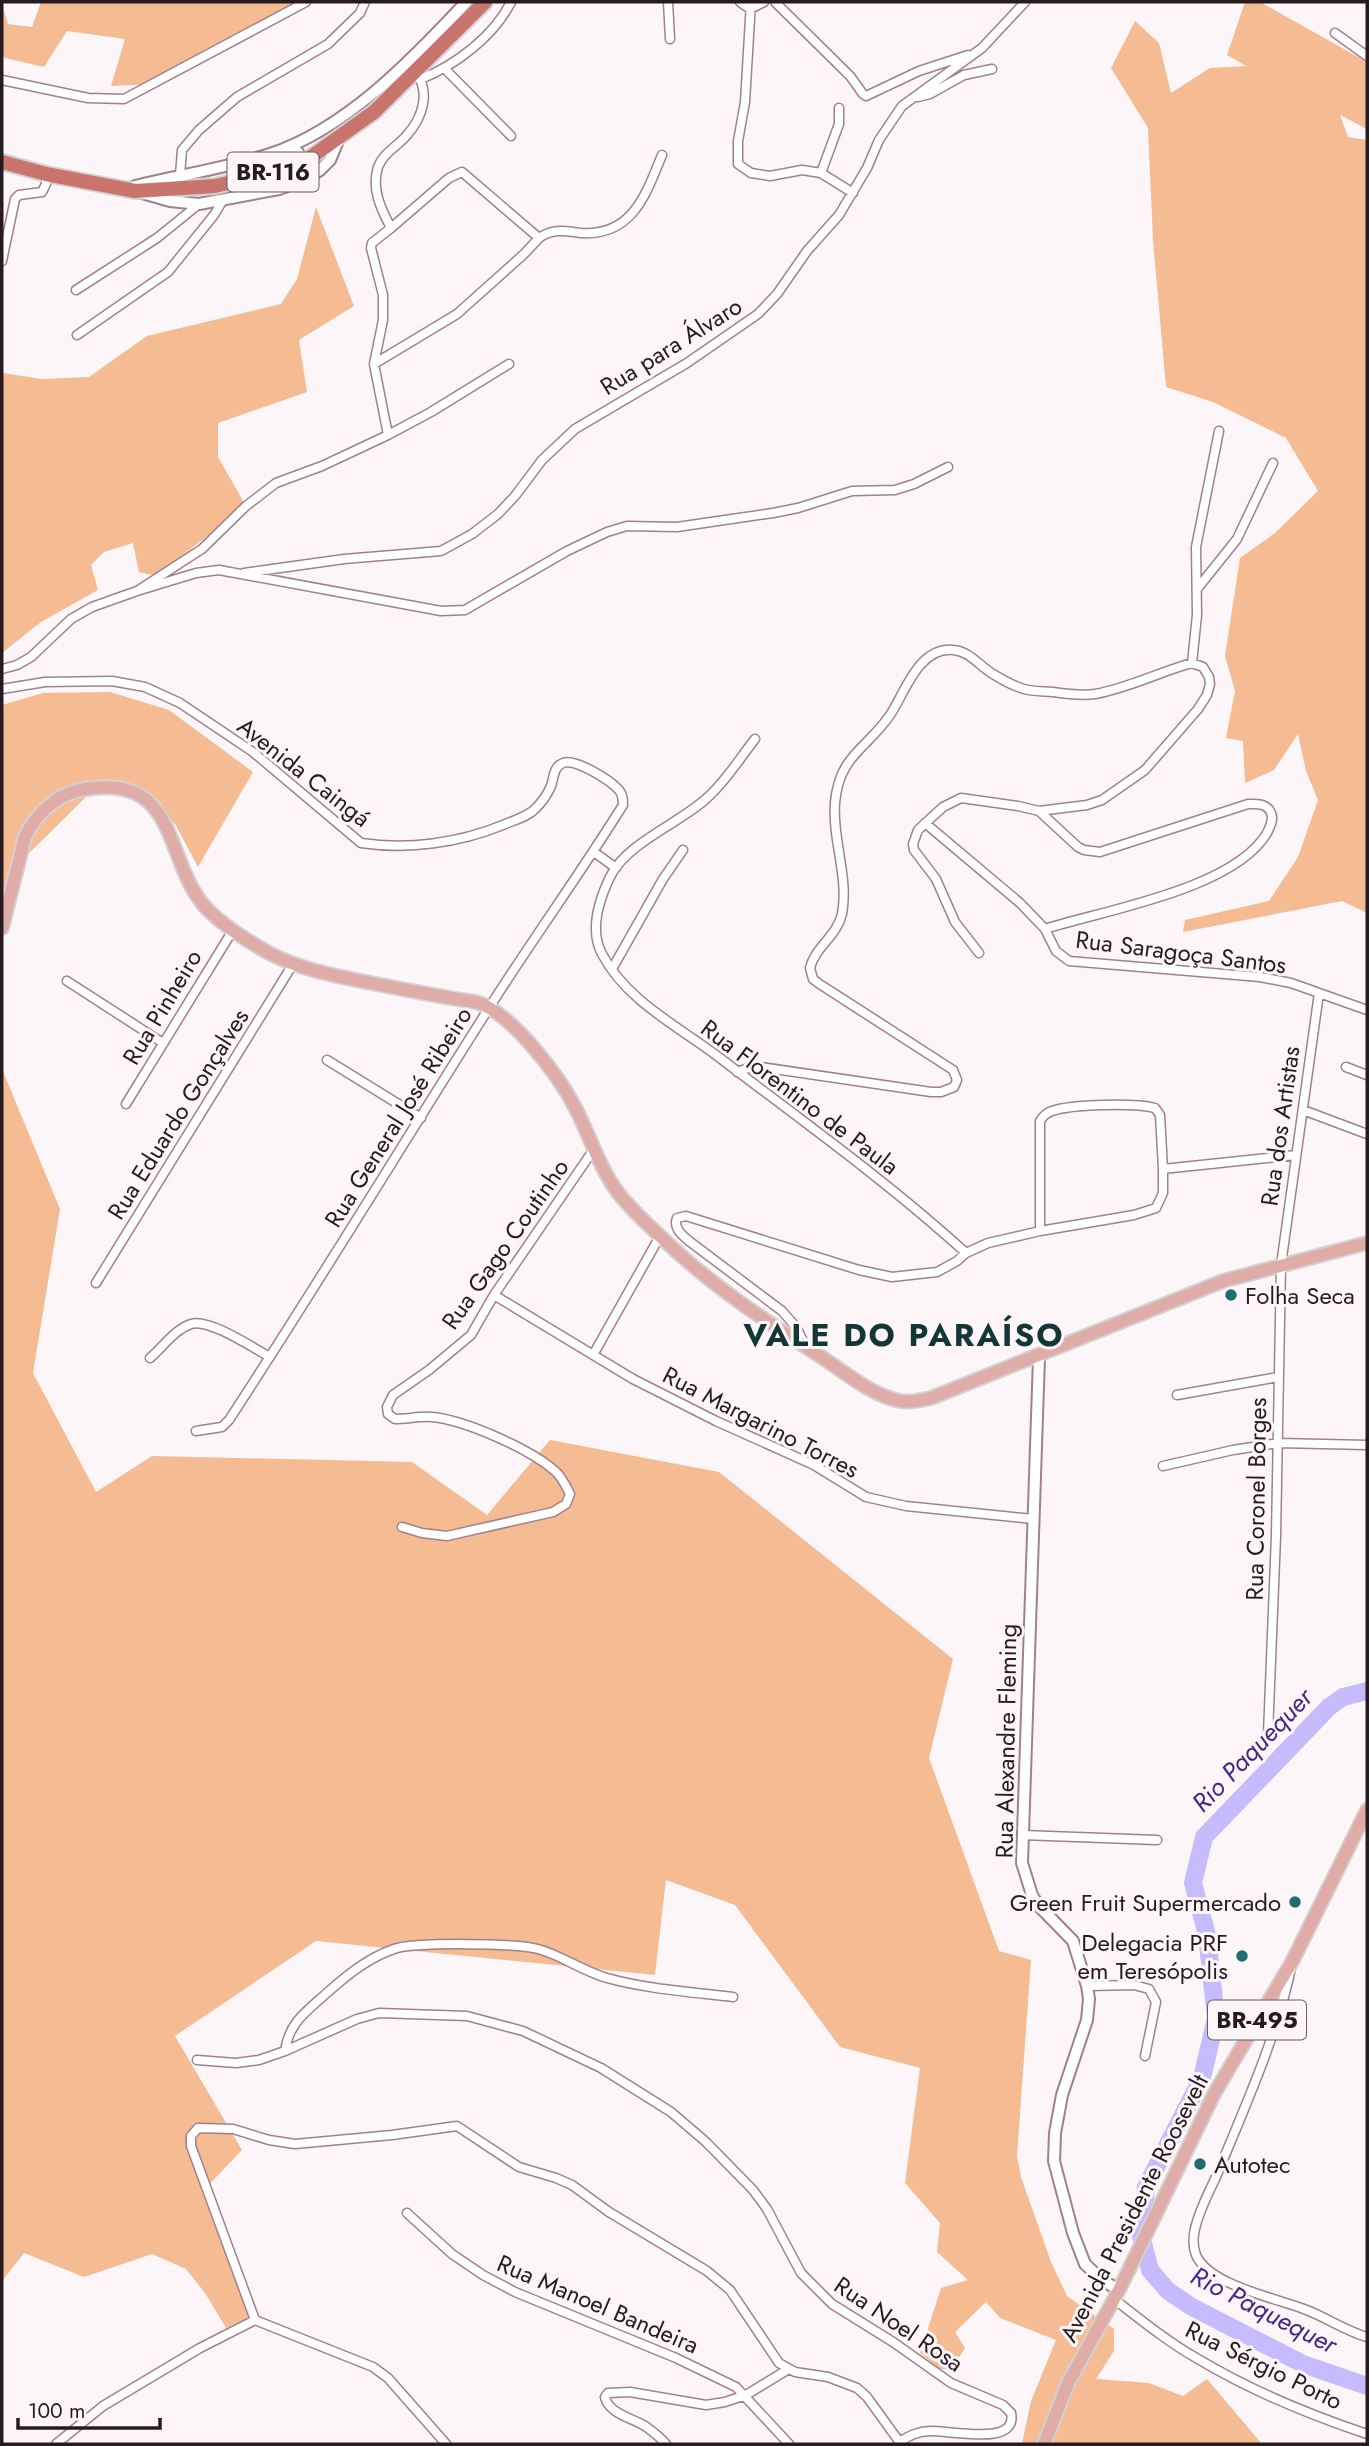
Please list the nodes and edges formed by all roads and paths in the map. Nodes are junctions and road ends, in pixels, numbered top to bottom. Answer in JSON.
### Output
{"nodes":[{"id":1,"x":306,"y":2,"type":"edge"},
{"id":2,"x":365,"y":2,"type":"edge"},
{"id":3,"x":466,"y":2,"type":"edge"},
{"id":4,"x":485,"y":2,"type":"edge"},
{"id":5,"x":511,"y":2,"type":"edge"},
{"id":6,"x":668,"y":2,"type":"edge"},
{"id":7,"x":740,"y":2,"type":"edge"},
{"id":8,"x":764,"y":2,"type":"edge"},
{"id":9,"x":775,"y":2,"type":"edge"},
{"id":10,"x":1025,"y":2,"type":"edge"},
{"id":11,"x":751,"y":5,"type":"edge"},
{"id":12,"x":1335,"y":33,"type":"dead end"},
{"id":13,"x":670,"y":39,"type":"dead end"},
{"id":14,"x":974,"y":54,"type":"junction"},
{"id":15,"x":1367,"y":56,"type":"edge"},
{"id":16,"x":445,"y":69,"type":"junction"},
{"id":17,"x":992,"y":69,"type":"dead end"},
{"id":18,"x":418,"y":76,"type":"junction"},
{"id":19,"x":2,"y":80,"type":"edge"},
{"id":20,"x":912,"y":99,"type":"junction"},
{"id":21,"x":839,"y":108,"type":"dead end"},
{"id":22,"x":340,"y":136,"type":"junction"},
{"id":23,"x":511,"y":136,"type":"dead end"},
{"id":24,"x":290,"y":146,"type":"junction"},
{"id":25,"x":271,"y":154,"type":"junction"},
{"id":26,"x":662,"y":155,"type":"dead end"},
{"id":27,"x":2,"y":162,"type":"edge"},
{"id":28,"x":304,"y":162,"type":"junction"},
{"id":29,"x":821,"y":173,"type":"junction"},
{"id":30,"x":46,"y":174,"type":"junction"},
{"id":31,"x":266,"y":174,"type":"junction"},
{"id":32,"x":180,"y":175,"type":"junction"},
{"id":33,"x":304,"y":180,"type":"junction"},
{"id":34,"x":279,"y":188,"type":"junction"},
{"id":35,"x":129,"y":190,"type":"junction"},
{"id":36,"x":853,"y":193,"type":"junction"},
{"id":37,"x":223,"y":200,"type":"junction"},
{"id":38,"x":199,"y":204,"type":"junction"},
{"id":39,"x":391,"y":228,"type":"junction"},
{"id":40,"x":539,"y":238,"type":"junction"},
{"id":41,"x":2,"y":261,"type":"edge"},
{"id":42,"x":76,"y":290,"type":"dead end"},
{"id":43,"x":77,"y":335,"type":"dead end"},
{"id":44,"x":374,"y":364,"type":"junction"},
{"id":45,"x":509,"y":364,"type":"dead end"},
{"id":46,"x":1219,"y":431,"type":"dead end"},
{"id":47,"x":388,"y":435,"type":"junction"},
{"id":48,"x":1273,"y":463,"type":"dead end"},
{"id":49,"x":947,"y":467,"type":"dead end"},
{"id":50,"x":244,"y":573,"type":"junction"},
{"id":51,"x":1197,"y":589,"type":"junction"},
{"id":52,"x":137,"y":591,"type":"junction"},
{"id":53,"x":1192,"y":663,"type":"junction"},
{"id":54,"x":2,"y":670,"type":"edge"},
{"id":55,"x":2,"y":689,"type":"edge"},
{"id":56,"x":755,"y":739,"type":"dead end"},
{"id":57,"x":623,"y":805,"type":"joint"},
{"id":58,"x":1040,"y":811,"type":"junction"},
{"id":59,"x":925,"y":823,"type":"junction"},
{"id":60,"x":683,"y":850,"type":"dead end"},
{"id":61,"x":594,"y":852,"type":"junction"},
{"id":62,"x":616,"y":868,"type":"junction"},
{"id":63,"x":2,"y":928,"type":"edge"},
{"id":64,"x":1045,"y":929,"type":"junction"},
{"id":65,"x":233,"y":930,"type":"junction"},
{"id":66,"x":979,"y":953,"type":"dead end"},
{"id":67,"x":293,"y":964,"type":"junction"},
{"id":68,"x":612,"y":969,"type":"junction"},
{"id":69,"x":67,"y":981,"type":"dead end"},
{"id":70,"x":1319,"y":993,"type":"junction"},
{"id":71,"x":489,"y":1007,"type":"junction"},
{"id":72,"x":1367,"y":1010,"type":"edge"},
{"id":73,"x":163,"y":1043,"type":"junction"},
{"id":74,"x":327,"y":1060,"type":"dead end"},
{"id":75,"x":1346,"y":1067,"type":"dead end"},
{"id":76,"x":737,"y":1072,"type":"junction"},
{"id":77,"x":1367,"y":1075,"type":"edge"},
{"id":78,"x":126,"y":1104,"type":"dead end"},
{"id":79,"x":1303,"y":1110,"type":"junction"},
{"id":80,"x":421,"y":1118,"type":"junction"},
{"id":81,"x":1367,"y":1134,"type":"edge"},
{"id":82,"x":594,"y":1149,"type":"junction"},
{"id":83,"x":1296,"y":1155,"type":"junction"},
{"id":84,"x":1163,"y":1169,"type":"junction"},
{"id":85,"x":1040,"y":1231,"type":"junction"},
{"id":86,"x":660,"y":1236,"type":"junction"},
{"id":87,"x":1367,"y":1243,"type":"edge"},
{"id":88,"x":966,"y":1253,"type":"junction"},
{"id":89,"x":1281,"y":1265,"type":"junction"},
{"id":90,"x":96,"y":1283,"type":"dead end"},
{"id":91,"x":494,"y":1295,"type":"junction"},
{"id":92,"x":807,"y":1348,"type":"junction"},
{"id":93,"x":593,"y":1355,"type":"junction"},
{"id":94,"x":270,"y":1357,"type":"junction"},
{"id":95,"x":1039,"y":1357,"type":"junction"},
{"id":96,"x":150,"y":1358,"type":"dead end"},
{"id":97,"x":1278,"y":1377,"type":"junction"},
{"id":98,"x":1177,"y":1395,"type":"dead end"},
{"id":99,"x":196,"y":1432,"type":"dead end"},
{"id":100,"x":1278,"y":1443,"type":"junction"},
{"id":101,"x":1367,"y":1445,"type":"edge"},
{"id":102,"x":1163,"y":1466,"type":"dead end"},
{"id":103,"x":1033,"y":1519,"type":"junction"},
{"id":104,"x":402,"y":1527,"type":"dead end"},
{"id":105,"x":1268,"y":1734,"type":"dead end"},
{"id":106,"x":1367,"y":1810,"type":"edge"},
{"id":107,"x":1022,"y":1835,"type":"junction"},
{"id":108,"x":1157,"y":1840,"type":"dead end"},
{"id":109,"x":1293,"y":1959,"type":"junction"},
{"id":110,"x":1087,"y":1986,"type":"junction"},
{"id":111,"x":733,"y":1997,"type":"dead end"},
{"id":112,"x":285,"y":2051,"type":"junction"},
{"id":113,"x":1145,"y":2056,"type":"dead end"},
{"id":114,"x":197,"y":2060,"type":"dead end"},
{"id":115,"x":407,"y":2213,"type":"dead end"},
{"id":116,"x":1117,"y":2294,"type":"junction"},
{"id":117,"x":255,"y":2320,"type":"junction"},
{"id":118,"x":1367,"y":2337,"type":"edge"},
{"id":119,"x":787,"y":2370,"type":"junction"},
{"id":120,"x":747,"y":2395,"type":"junction"},
{"id":121,"x":1367,"y":2434,"type":"edge"},
{"id":122,"x":900,"y":2443,"type":"edge"},
{"id":123,"x":56,"y":2444,"type":"edge"},
{"id":124,"x":446,"y":2444,"type":"edge"},
{"id":125,"x":666,"y":2444,"type":"edge"},
{"id":126,"x":789,"y":2444,"type":"edge"},
{"id":127,"x":1044,"y":2444,"type":"edge"}],
"edges":[{"from":1,"to":19,"type":"street"},
{"from":2,"to":32,"type":"street"},
{"from":3,"to":24,"type":"street"},
{"from":4,"to":18,"type":"highway","number":"BR-116"},
{"from":5,"to":16,"type":"street"},
{"from":6,"to":13,"type":"street"},
{"from":7,"to":11,"type":"street"},
{"from":8,"to":11,"type":"street"},
{"from":9,"to":14,"type":"street"},
{"from":10,"to":14,"type":"street","name":"Rua para Álvaro"},
{"from":11,"to":29,"type":"street"},
{"from":12,"to":15,"type":"street"},
{"from":14,"to":20,"type":"street","name":"Rua para Álvaro"},
{"from":16,"to":18,"type":"street"},
{"from":16,"to":23,"type":"street"},
{"from":17,"to":20,"type":"street"},
{"from":18,"to":22,"type":"highway","number":"BR-116"},
{"from":18,"to":39,"type":"street"},
{"from":20,"to":36,"type":"street","name":"Rua para Álvaro"},
{"from":21,"to":29,"type":"street"},
{"from":22,"to":28,"type":"highway","number":"BR-116"},
{"from":22,"to":33,"type":"street"},
{"from":24,"to":25,"type":"street"},
{"from":24,"to":28,"type":"street"},
{"from":25,"to":31,"type":"street"},
{"from":25,"to":32,"type":"street"},
{"from":26,"to":40,"type":"street"},
{"from":27,"to":30,"type":"highway","number":"BR-116"},
{"from":28,"to":31,"type":"highway","number":"BR-116"},
{"from":28,"to":33,"type":"street"},
{"from":29,"to":36,"type":"street"},
{"from":30,"to":35,"type":"highway","number":"BR-116"},
{"from":30,"to":41,"type":"street"},
{"from":31,"to":34,"type":"street"},
{"from":31,"to":35,"type":"highway","number":"BR-116"},
{"from":32,"to":35,"type":"street"},
{"from":33,"to":34,"type":"street"},
{"from":34,"to":37,"type":"street"},
{"from":35,"to":38,"type":"street"},
{"from":36,"to":50,"type":"street","name":"Rua para Álvaro"},
{"from":37,"to":38,"type":"street"},
{"from":37,"to":43,"type":"street"},
{"from":38,"to":42,"type":"street"},
{"from":39,"to":40,"type":"street"},
{"from":39,"to":44,"type":"street"},
{"from":40,"to":44,"type":"street"},
{"from":44,"to":47,"type":"street"},
{"from":45,"to":47,"type":"street"},
{"from":46,"to":51,"type":"street"},
{"from":47,"to":52,"type":"street"},
{"from":48,"to":51,"type":"street"},
{"from":49,"to":50,"type":"street"},
{"from":50,"to":52,"type":"street"},
{"from":51,"to":53,"type":"street"},
{"from":52,"to":54,"type":"street"},
{"from":53,"to":58,"type":"street"},
{"from":53,"to":76,"type":"street"},
{"from":55,"to":57,"type":"street","name":"Avenida Caingá"},
{"from":56,"to":62,"type":"street"},
{"from":57,"to":61,"type":"street","name":"Rua General José Ribeiro"},
{"from":58,"to":59,"type":"street"},
{"from":58,"to":64,"type":"street"},
{"from":59,"to":64,"type":"street","name":"Rua Saragoça Santos"},
{"from":59,"to":66,"type":"street"},
{"from":60,"to":68,"type":"street"},
{"from":61,"to":62,"type":"street"},
{"from":61,"to":71,"type":"street","name":"Rua General José Ribeiro"},
{"from":62,"to":68,"type":"street","name":"Rua Florentino de Paula"},
{"from":63,"to":65,"type":"main road"},
{"from":64,"to":70,"type":"street","name":"Rua Saragoça Santos"},
{"from":65,"to":67,"type":"main road"},
{"from":65,"to":73,"type":"street","name":"Rua Pinheiro"},
{"from":67,"to":71,"type":"main road"},
{"from":67,"to":90,"type":"street","name":"Rua Eduardo Gonçalves"},
{"from":68,"to":76,"type":"street","name":"Rua Florentino de Paula"},
{"from":69,"to":73,"type":"street"},
{"from":70,"to":72,"type":"street","name":"Rua Saragoça Santos"},
{"from":70,"to":79,"type":"street","name":"Rua dos Artistas"},
{"from":71,"to":80,"type":"street","name":"Rua General José Ribeiro"},
{"from":71,"to":82,"type":"main road"},
{"from":73,"to":78,"type":"street","name":"Rua Pinheiro"},
{"from":74,"to":80,"type":"street"},
{"from":75,"to":77,"type":"street"},
{"from":76,"to":88,"type":"street","name":"Rua Florentino de Paula"},
{"from":79,"to":81,"type":"street"},
{"from":79,"to":83,"type":"street","name":"Rua dos Artistas"},
{"from":80,"to":94,"type":"street","name":"Rua General José Ribeiro"},
{"from":82,"to":86,"type":"main road"},
{"from":82,"to":91,"type":"street","name":"Rua Gago Coutinho"},
{"from":83,"to":84,"type":"street"},
{"from":83,"to":89,"type":"street","name":"Rua dos Artistas"},
{"from":84,"to":85,"type":"street"},
{"from":84,"to":85,"type":"street"},
{"from":85,"to":88,"type":"street"},
{"from":86,"to":92,"type":"main road"},
{"from":86,"to":93,"type":"street"},
{"from":87,"to":89,"type":"main road"},
{"from":88,"to":92,"type":"street"},
{"from":89,"to":95,"type":"main road"},
{"from":89,"to":97,"type":"street","name":"Rua Coronel Borges"},
{"from":91,"to":93,"type":"street","name":"Rua Margarino Torres"},
{"from":91,"to":104,"type":"street","name":"Rua Gago Coutinho"},
{"from":92,"to":95,"type":"main road"},
{"from":93,"to":103,"type":"street","name":"Rua Margarino Torres"},
{"from":94,"to":96,"type":"street"},
{"from":94,"to":99,"type":"street","name":"Rua General José Ribeiro"},
{"from":95,"to":103,"type":"street","name":"Rua Alexandre Fleming"},
{"from":97,"to":98,"type":"street"},
{"from":97,"to":100,"type":"street","name":"Rua Coronel Borges"},
{"from":100,"to":101,"type":"street"},
{"from":100,"to":102,"type":"street"},
{"from":100,"to":105,"type":"street","name":"Rua Coronel Borges"},
{"from":103,"to":107,"type":"street","name":"Rua Alexandre Fleming"},
{"from":106,"to":109,"type":"main road","name":"Avenida Presidente Roosevelt","number":"BR-495"},
{"from":107,"to":108,"type":"street"},
{"from":107,"to":110,"type":"street","name":"Rua Alexandre Fleming"},
{"from":109,"to":116,"type":"main road","name":"Avenida Presidente Roosevelt","number":"BR-495"},
{"from":109,"to":118,"type":"street"},
{"from":110,"to":113,"type":"street"},
{"from":110,"to":116,"type":"street","name":"Rua Alexandre Fleming"},
{"from":111,"to":112,"type":"street"},
{"from":112,"to":114,"type":"street","name":"Rua Noel Rosa"},
{"from":112,"to":122,"type":"street","name":"Rua Noel Rosa"},
{"from":115,"to":120,"type":"street","name":"Rua Manoel Bandeira"},
{"from":116,"to":121,"type":"street","name":"Rua Sérgio Porto"},
{"from":116,"to":127,"type":"main road","name":"Avenida Presidente Roosevelt","number":"BR-495"},
{"from":117,"to":119,"type":"street"},
{"from":117,"to":123,"type":"street"},
{"from":117,"to":124,"type":"street"},
{"from":119,"to":120,"type":"street"},
{"from":119,"to":122,"type":"street"},
{"from":120,"to":125,"type":"street"},
{"from":120,"to":126,"type":"street","name":"Rua Manoel Bandeira"}]}
